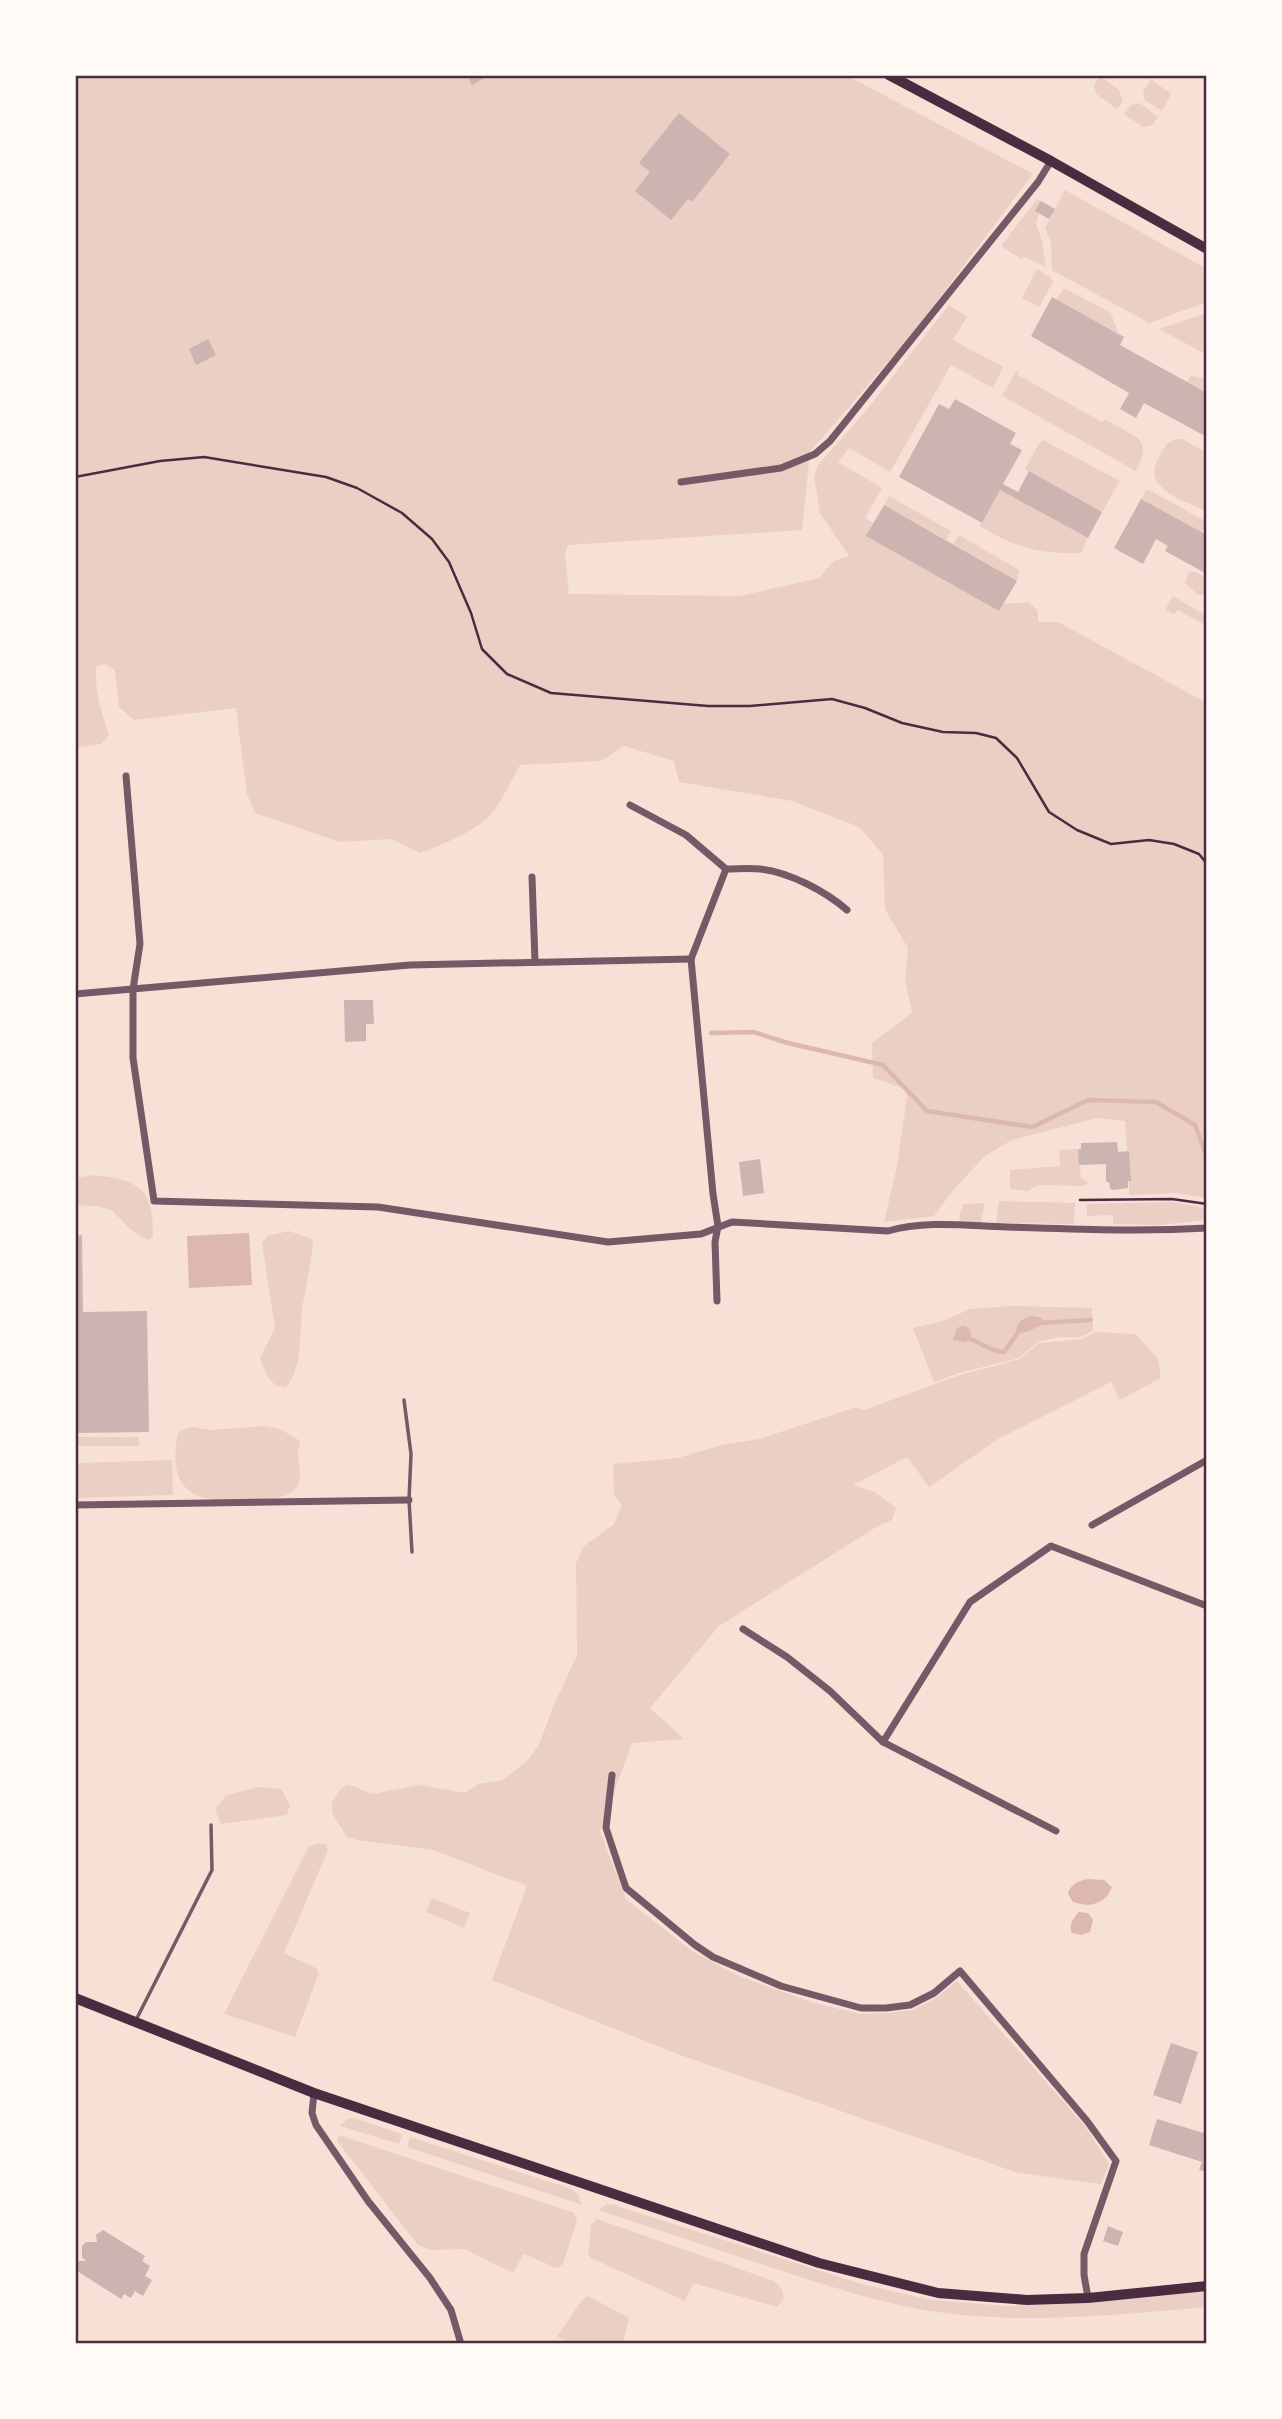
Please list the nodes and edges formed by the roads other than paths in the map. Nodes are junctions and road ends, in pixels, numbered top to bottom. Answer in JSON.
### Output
{"nodes":[{"id":1,"x":889,"y":75,"type":"edge"},
{"id":2,"x":1051,"y":161,"type":"junction"},
{"id":3,"x":1207,"y":249,"type":"edge"},
{"id":4,"x":681,"y":482,"type":"dead end"},
{"id":5,"x":126,"y":776,"type":"dead end"},
{"id":6,"x":630,"y":805,"type":"dead end"},
{"id":7,"x":726,"y":869,"type":"junction"},
{"id":8,"x":532,"y":877,"type":"dead end"},
{"id":9,"x":846,"y":910,"type":"dead end"},
{"id":10,"x":691,"y":959,"type":"junction"},
{"id":11,"x":535,"y":962,"type":"junction"},
{"id":12,"x":133,"y":989,"type":"junction"},
{"id":13,"x":75,"y":994,"type":"edge"},
{"id":14,"x":718,"y":1226,"type":"junction"},
{"id":15,"x":1207,"y":1228,"type":"edge"},
{"id":16,"x":717,"y":1301,"type":"dead end"},
{"id":17,"x":404,"y":1400,"type":"dead end"},
{"id":18,"x":1207,"y":1460,"type":"edge"},
{"id":19,"x":409,"y":1500,"type":"junction"},
{"id":20,"x":75,"y":1505,"type":"edge"},
{"id":21,"x":1092,"y":1525,"type":"dead end"},
{"id":22,"x":412,"y":1552,"type":"dead end"},
{"id":23,"x":1207,"y":1606,"type":"edge"},
{"id":24,"x":743,"y":1629,"type":"dead end"},
{"id":25,"x":883,"y":1742,"type":"junction"},
{"id":26,"x":612,"y":1775,"type":"dead end"},
{"id":27,"x":211,"y":1825,"type":"dead end"},
{"id":28,"x":1056,"y":1831,"type":"dead end"},
{"id":29,"x":75,"y":1997,"type":"edge"},
{"id":30,"x":135,"y":2022,"type":"junction"},
{"id":31,"x":314,"y":2093,"type":"junction"},
{"id":32,"x":1207,"y":2286,"type":"edge"},
{"id":33,"x":1088,"y":2298,"type":"junction"},
{"id":34,"x":461,"y":2344,"type":"edge"}],
"edges":[{"from":1,"to":2,"type":"main road"},
{"from":2,"to":3,"type":"main road"},
{"from":2,"to":4,"type":"street"},
{"from":5,"to":12,"type":"street"},
{"from":6,"to":7,"type":"street"},
{"from":7,"to":9,"type":"street"},
{"from":7,"to":10,"type":"street"},
{"from":8,"to":11,"type":"street"},
{"from":10,"to":11,"type":"street"},
{"from":10,"to":14,"type":"street"},
{"from":11,"to":12,"type":"street"},
{"from":12,"to":13,"type":"street"},
{"from":12,"to":14,"type":"street"},
{"from":14,"to":15,"type":"street"},
{"from":14,"to":16,"type":"street"},
{"from":17,"to":19,"type":"lane"},
{"from":18,"to":21,"type":"street"},
{"from":19,"to":20,"type":"street"},
{"from":19,"to":22,"type":"lane"},
{"from":23,"to":25,"type":"street"},
{"from":24,"to":25,"type":"street"},
{"from":25,"to":28,"type":"street"},
{"from":26,"to":33,"type":"street"},
{"from":27,"to":30,"type":"lane"},
{"from":29,"to":30,"type":"main road"},
{"from":30,"to":31,"type":"main road"},
{"from":31,"to":33,"type":"main road"},
{"from":31,"to":34,"type":"street"},
{"from":32,"to":33,"type":"main road"}]}
